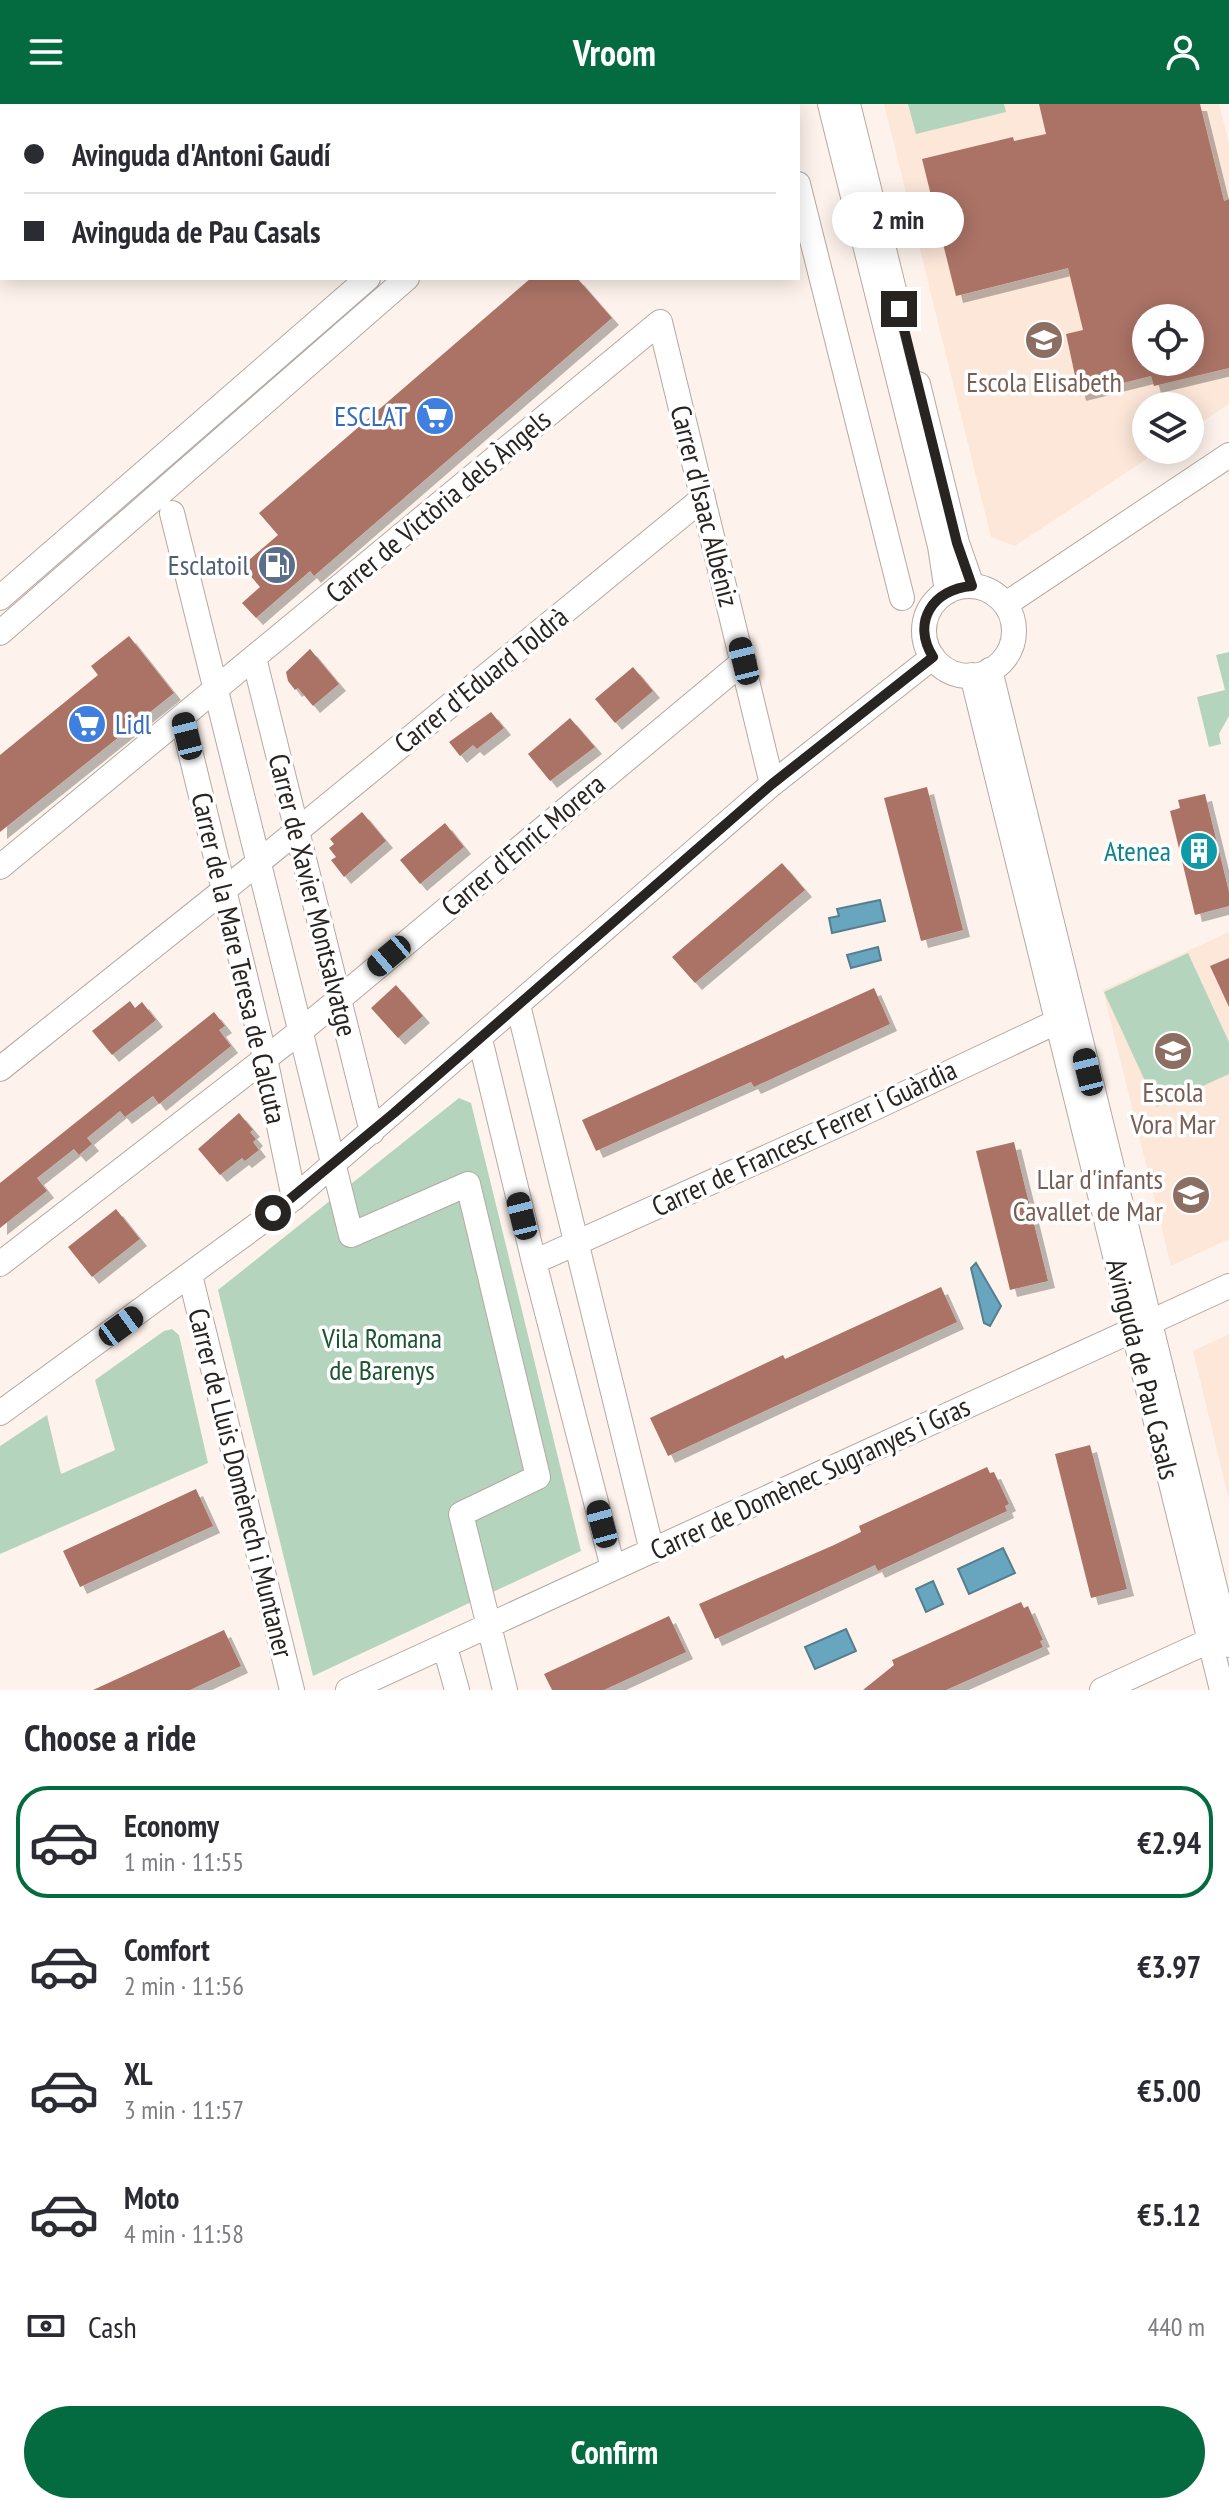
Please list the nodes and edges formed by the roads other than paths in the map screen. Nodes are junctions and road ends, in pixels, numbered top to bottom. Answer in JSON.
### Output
{"nodes":[{"id":1,"x":830,"y":104,"type":"edge"},
{"id":2,"x":848,"y":104,"type":"edge"},
{"id":3,"x":800,"y":192,"type":"edge"},
{"id":4,"x":366,"y":280,"type":"edge"},
{"id":5,"x":405,"y":280,"type":"edge"},
{"id":6,"x":660,"y":322,"type":"joint"},
{"id":7,"x":1229,"y":455,"type":"edge"},
{"id":8,"x":703,"y":498,"type":"junction"},
{"id":9,"x":172,"y":513,"type":"dead end"},
{"id":10,"x":972,"y":586,"type":"junction"},
{"id":11,"x":947,"y":592,"type":"junction"},
{"id":12,"x":0,"y":598,"type":"edge"},
{"id":13,"x":902,"y":598,"type":"dead end"},
{"id":14,"x":1006,"y":604,"type":"junction"},
{"id":15,"x":0,"y":633,"type":"edge"},
{"id":16,"x":933,"y":657,"type":"junction"},
{"id":17,"x":254,"y":658,"type":"junction"},
{"id":18,"x":744,"y":661,"type":"junction"},
{"id":19,"x":981,"y":672,"type":"junction"},
{"id":20,"x":721,"y":680,"type":"junction"},
{"id":21,"x":216,"y":690,"type":"junction"},
{"id":22,"x":752,"y":695,"type":"junction"},
{"id":23,"x":182,"y":718,"type":"junction"},
{"id":24,"x":154,"y":741,"type":"junction"},
{"id":25,"x":191,"y":754,"type":"junction"},
{"id":26,"x":772,"y":784,"type":"junction"},
{"id":27,"x":288,"y":796,"type":"junction"},
{"id":28,"x":322,"y":811,"type":"junction"},
{"id":29,"x":296,"y":832,"type":"junction"},
{"id":30,"x":259,"y":862,"type":"junction"},
{"id":31,"x":0,"y":867,"type":"edge"},
{"id":32,"x":225,"y":889,"type":"junction"},
{"id":33,"x":197,"y":912,"type":"junction"},
{"id":34,"x":234,"y":928,"type":"junction"},
{"id":35,"x":329,"y":961,"type":"junction"},
{"id":36,"x":366,"y":976,"type":"junction"},
{"id":37,"x":339,"y":999,"type":"junction"},
{"id":38,"x":518,"y":1005,"type":"junction"},
{"id":39,"x":1065,"y":1017,"type":"junction"},
{"id":40,"x":302,"y":1030,"type":"junction"},
{"id":41,"x":480,"y":1039,"type":"junction"},
{"id":42,"x":265,"y":1058,"type":"junction"},
{"id":43,"x":0,"y":1069,"type":"edge"},
{"id":44,"x":242,"y":1076,"type":"junction"},
{"id":45,"x":271,"y":1089,"type":"junction"},
{"id":46,"x":372,"y":1132,"type":"junction"},
{"id":47,"x":333,"y":1165,"type":"junction"},
{"id":48,"x":294,"y":1198,"type":"junction"},
{"id":49,"x":576,"y":1243,"type":"junction"},
{"id":50,"x":534,"y":1262,"type":"junction"},
{"id":51,"x":0,"y":1264,"type":"edge"},
{"id":52,"x":190,"y":1275,"type":"junction"},
{"id":53,"x":1229,"y":1286,"type":"edge"},
{"id":54,"x":1142,"y":1325,"type":"junction"},
{"id":55,"x":0,"y":1413,"type":"edge"},
{"id":56,"x":652,"y":1551,"type":"junction"},
{"id":57,"x":613,"y":1568,"type":"junction"},
{"id":58,"x":489,"y":1627,"type":"junction"},
{"id":59,"x":1222,"y":1640,"type":"edge"},
{"id":60,"x":445,"y":1647,"type":"junction"},
{"id":61,"x":292,"y":1690,"type":"edge"},
{"id":62,"x":348,"y":1690,"type":"edge"},
{"id":63,"x":457,"y":1690,"type":"edge"},
{"id":64,"x":505,"y":1690,"type":"edge"},
{"id":65,"x":1102,"y":1690,"type":"edge"},
{"id":66,"x":1222,"y":1690,"type":"edge"}],
"edges":[{"from":1,"to":11,"type":"street"},
{"from":2,"to":10,"type":"street"},
{"from":3,"to":13,"type":"street"},
{"from":4,"to":12,"type":"street"},
{"from":5,"to":15,"type":"street"},
{"from":6,"to":8,"type":"street","name":"Carrer d'Isaac Albéniz"},
{"from":6,"to":17,"type":"street","name":"Carrer de Victòria dels Àngels"},
{"from":7,"to":14,"type":"street"},
{"from":8,"to":18,"type":"street","name":"Carrer d'Isaac Albéniz"},
{"from":8,"to":28,"type":"street","name":"Carrer d'Eduard Toldrà"},
{"from":9,"to":21,"type":"street"},
{"from":10,"to":11,"type":"street"},
{"from":10,"to":14,"type":"street"},
{"from":11,"to":16,"type":"street"},
{"from":14,"to":19,"type":"street"},
{"from":16,"to":19,"type":"street"},
{"from":16,"to":26,"type":"street"},
{"from":17,"to":21,"type":"street","name":"Carrer de Victòria dels Àngels"},
{"from":17,"to":27,"type":"street","name":"Carrer de Xavier Montsalvatge"},
{"from":18,"to":20,"type":"street","name":"Carrer d'Enric Morera"},
{"from":18,"to":22,"type":"street","name":"Carrer d'Isaac Albéniz"},
{"from":19,"to":39,"type":"street","name":"Avinguda de Pau Casals"},
{"from":20,"to":22,"type":"street"},
{"from":20,"to":36,"type":"street","name":"Carrer d'Enric Morera"},
{"from":21,"to":23,"type":"street","name":"Carrer de Victòria dels Àngels"},
{"from":21,"to":30,"type":"street"},
{"from":22,"to":26,"type":"street","name":"Carrer d'Isaac Albéniz"},
{"from":23,"to":24,"type":"street","name":"Carrer de Victòria dels Àngels"},
{"from":23,"to":25,"type":"street","name":"Carrer de la Mare Teresa de Calcuta"},
{"from":24,"to":25,"type":"street"},
{"from":24,"to":31,"type":"street","name":"Carrer de Victòria dels Àngels"},
{"from":25,"to":32,"type":"street","name":"Carrer de la Mare Teresa de Calcuta"},
{"from":26,"to":38,"type":"street"},
{"from":27,"to":28,"type":"street"},
{"from":27,"to":29,"type":"street","name":"Carrer de Xavier Montsalvatge"},
{"from":28,"to":29,"type":"street","name":"Carrer d'Eduard Toldrà"},
{"from":29,"to":30,"type":"street","name":"Carrer d'Eduard Toldrà"},
{"from":29,"to":35,"type":"street","name":"Carrer de Xavier Montsalvatge"},
{"from":30,"to":32,"type":"street","name":"Carrer d'Eduard Toldrà"},
{"from":30,"to":40,"type":"street"},
{"from":32,"to":33,"type":"street","name":"Carrer d'Eduard Toldrà"},
{"from":32,"to":34,"type":"street","name":"Carrer de la Mare Teresa de Calcuta"},
{"from":33,"to":34,"type":"street"},
{"from":33,"to":43,"type":"street","name":"Carrer d'Eduard Toldrà"},
{"from":34,"to":42,"type":"street","name":"Carrer de la Mare Teresa de Calcuta"},
{"from":35,"to":36,"type":"street"},
{"from":35,"to":37,"type":"street","name":"Carrer de Xavier Montsalvatge"},
{"from":36,"to":37,"type":"street","name":"Carrer d'Enric Morera"},
{"from":37,"to":40,"type":"street","name":"Carrer d'Enric Morera"},
{"from":37,"to":46,"type":"street","name":"Carrer de Xavier Montsalvatge"},
{"from":38,"to":41,"type":"street"},
{"from":38,"to":49,"type":"street"},
{"from":39,"to":49,"type":"street","name":"Carrer de Francesc Ferrer i Guàrdia"},
{"from":39,"to":54,"type":"street","name":"Avinguda de Pau Casals"},
{"from":40,"to":42,"type":"street","name":"Carrer d'Enric Morera"},
{"from":40,"to":47,"type":"street"},
{"from":41,"to":46,"type":"street"},
{"from":41,"to":50,"type":"street"},
{"from":42,"to":44,"type":"street","name":"Carrer d'Enric Morera"},
{"from":42,"to":45,"type":"street","name":"Carrer de la Mare Teresa de Calcuta"},
{"from":44,"to":45,"type":"street"},
{"from":44,"to":51,"type":"street","name":"Carrer d'Enric Morera"},
{"from":45,"to":48,"type":"street","name":"Carrer de la Mare Teresa de Calcuta"},
{"from":46,"to":47,"type":"street"},
{"from":47,"to":48,"type":"street"},
{"from":47,"to":58,"type":"street"},
{"from":48,"to":52,"type":"street"},
{"from":49,"to":50,"type":"street","name":"Carrer de Francesc Ferrer i Guàrdia"},
{"from":49,"to":56,"type":"street"},
{"from":50,"to":57,"type":"street"},
{"from":52,"to":55,"type":"street"},
{"from":52,"to":61,"type":"street","name":"Carrer de Lluis Domènech i Muntaner"},
{"from":53,"to":54,"type":"street","name":"Carrer de Domènec Sugranyes i Gras"},
{"from":54,"to":56,"type":"street","name":"Carrer de Domènec Sugranyes i Gras"},
{"from":54,"to":59,"type":"street","name":"Avinguda de Pau Casals"},
{"from":56,"to":57,"type":"street","name":"Carrer de Domènec Sugranyes i Gras"},
{"from":57,"to":58,"type":"street","name":"Carrer de Domènec Sugranyes i Gras"},
{"from":58,"to":60,"type":"street","name":"Carrer de Domènec Sugranyes i Gras"},
{"from":58,"to":64,"type":"street"},
{"from":59,"to":65,"type":"street"},
{"from":59,"to":66,"type":"street","name":"Avinguda de Pau Casals"},
{"from":60,"to":62,"type":"street","name":"Carrer de Domènec Sugranyes i Gras"},
{"from":60,"to":63,"type":"street"}]}
